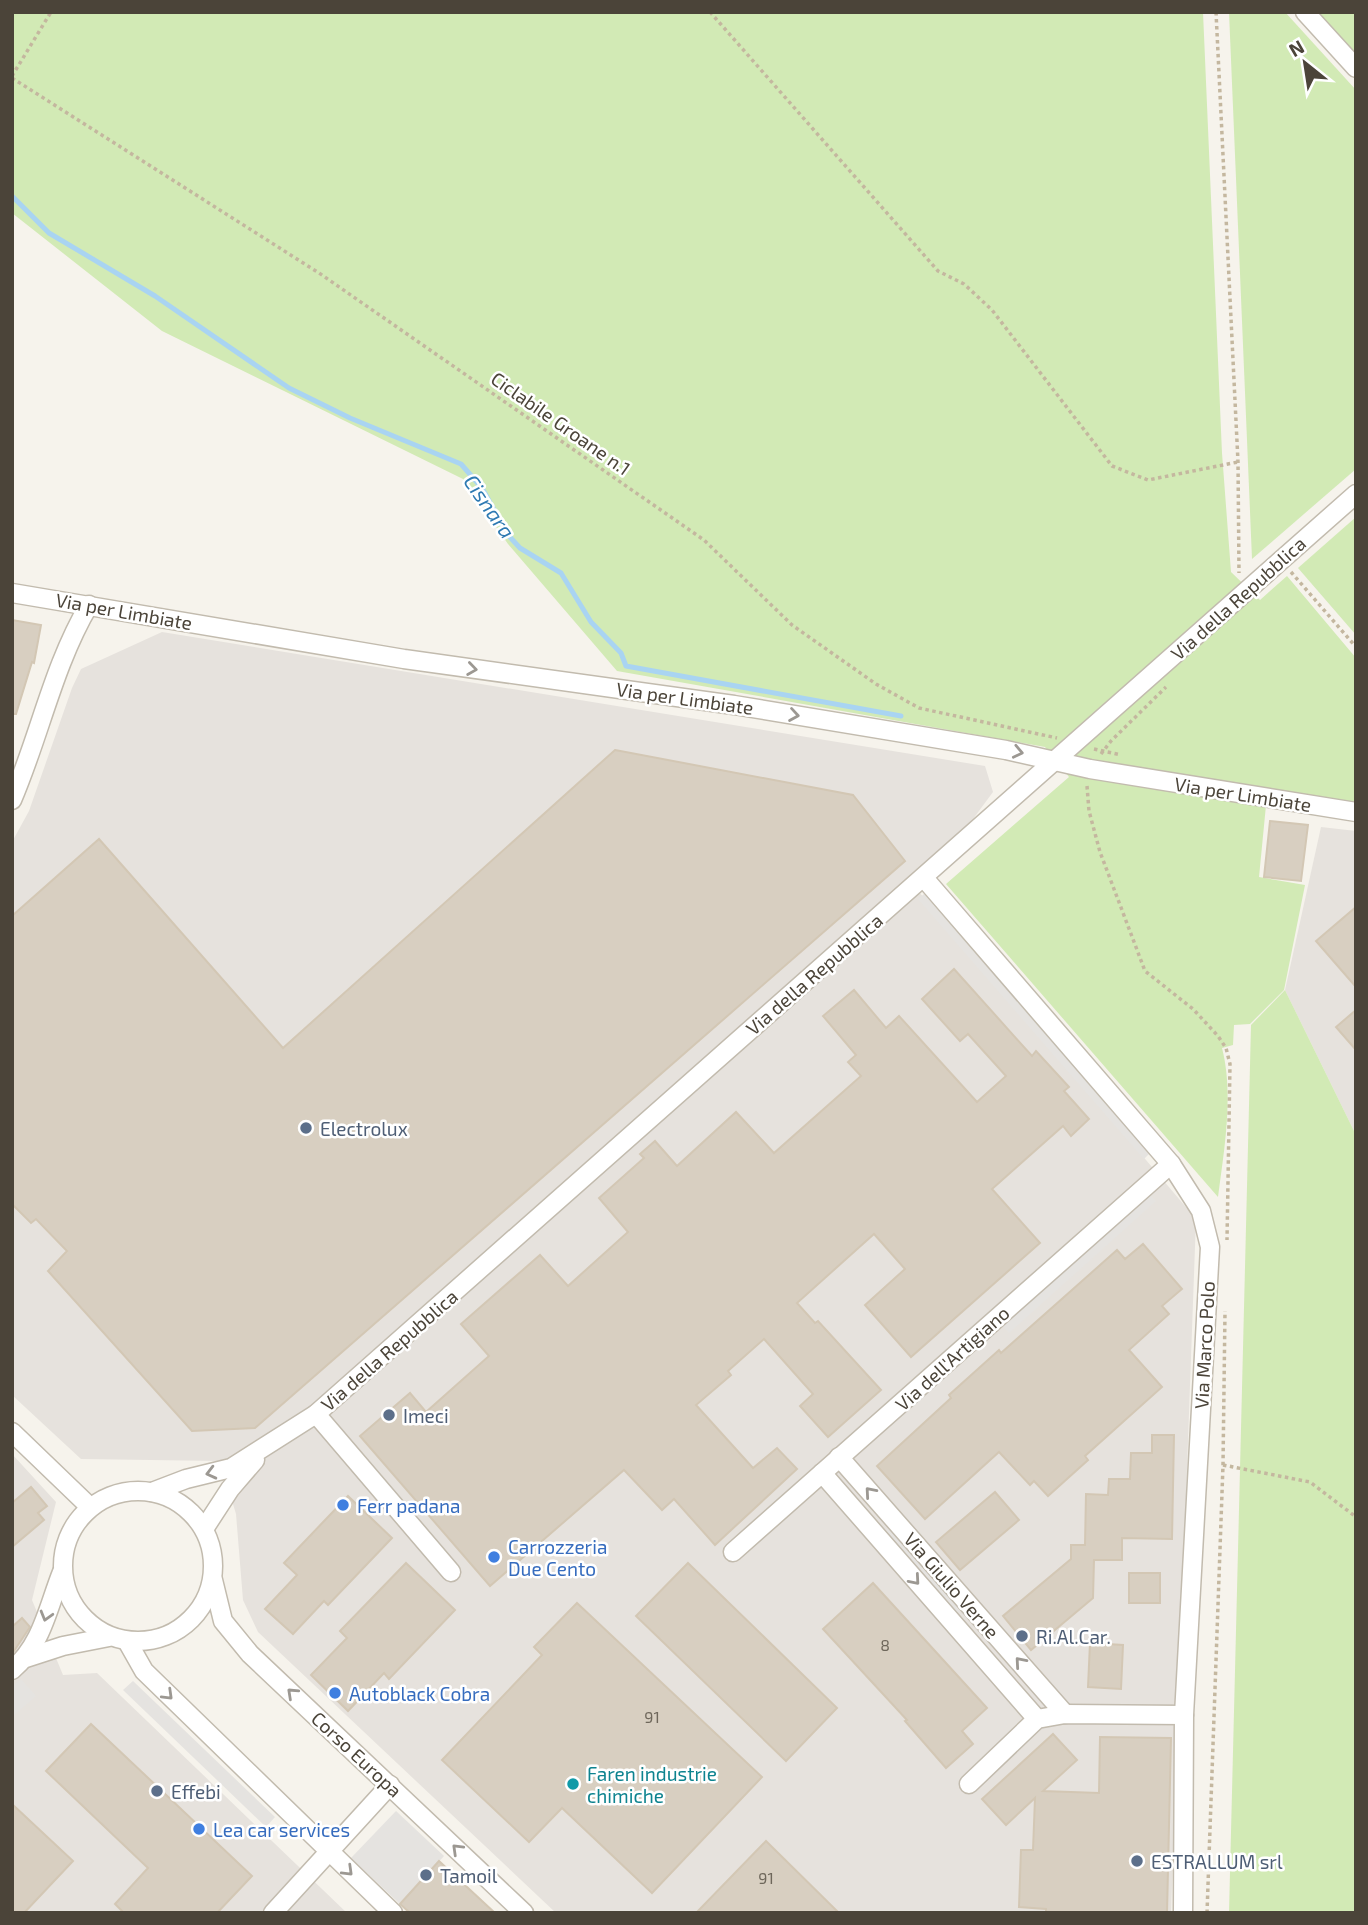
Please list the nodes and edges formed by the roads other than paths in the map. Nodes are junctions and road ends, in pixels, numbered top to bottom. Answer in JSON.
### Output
{"nodes":[{"id":1,"x":1305,"y":12,"type":"edge"},
{"id":2,"x":1356,"y":68,"type":"edge"},
{"id":3,"x":1356,"y":494,"type":"edge"},
{"id":4,"x":12,"y":593,"type":"edge"},
{"id":5,"x":89,"y":605,"type":"junction"},
{"id":6,"x":1055,"y":761,"type":"junction"},
{"id":7,"x":12,"y":800,"type":"edge"},
{"id":8,"x":1356,"y":812,"type":"edge"},
{"id":9,"x":924,"y":878,"type":"junction"},
{"id":10,"x":1171,"y":1164,"type":"junction"},
{"id":11,"x":316,"y":1414,"type":"junction"},
{"id":12,"x":12,"y":1432,"type":"edge"},
{"id":13,"x":267,"y":1447,"type":"junction"},
{"id":14,"x":839,"y":1457,"type":"junction"},
{"id":15,"x":822,"y":1473,"type":"junction"},
{"id":16,"x":152,"y":1492,"type":"junction"},
{"id":17,"x":90,"y":1507,"type":"junction"},
{"id":18,"x":204,"y":1529,"type":"junction"},
{"id":19,"x":733,"y":1552,"type":"dead end"},
{"id":20,"x":451,"y":1572,"type":"dead end"},
{"id":21,"x":62,"y":1573,"type":"junction"},
{"id":22,"x":213,"y":1579,"type":"junction"},
{"id":23,"x":118,"y":1639,"type":"junction"},
{"id":24,"x":26,"y":1658,"type":"junction"},
{"id":25,"x":12,"y":1670,"type":"edge"},
{"id":26,"x":1065,"y":1714,"type":"junction"},
{"id":27,"x":1184,"y":1715,"type":"junction"},
{"id":28,"x":1037,"y":1719,"type":"junction"},
{"id":29,"x":969,"y":1784,"type":"dead end"},
{"id":30,"x":390,"y":1785,"type":"junction"},
{"id":31,"x":329,"y":1852,"type":"junction"},
{"id":32,"x":273,"y":1913,"type":"edge"},
{"id":33,"x":393,"y":1913,"type":"edge"},
{"id":34,"x":524,"y":1913,"type":"edge"},
{"id":35,"x":1183,"y":1913,"type":"edge"}],
"edges":[{"from":1,"to":2,"type":"street"},
{"from":3,"to":6,"type":"street","name":"Via della Repubblica"},
{"from":4,"to":5,"type":"street","name":"Via per Limbiate"},
{"from":5,"to":6,"type":"street","name":"Via per Limbiate","one_way":true},
{"from":5,"to":7,"type":"street"},
{"from":6,"to":8,"type":"street","name":"Via per Limbiate"},
{"from":6,"to":9,"type":"street","name":"Via della Repubblica"},
{"from":9,"to":10,"type":"street","name":"Via Marco Polo"},
{"from":9,"to":11,"type":"street","name":"Via della Repubblica"},
{"from":10,"to":14,"type":"street","name":"Via dell'Artigiano"},
{"from":10,"to":27,"type":"street","name":"Via Marco Polo"},
{"from":11,"to":13,"type":"street","name":"Via della Repubblica"},
{"from":11,"to":20,"type":"street"},
{"from":12,"to":17,"type":"street"},
{"from":13,"to":16,"type":"street","name":"Via della Repubblica","one_way":true},
{"from":13,"to":18,"type":"street","name":"Via della Repubblica"},
{"from":14,"to":15,"type":"street","name":"Via dell'Artigiano"},
{"from":26,"to":14,"type":"street","name":"Via Giulio Verne","one_way":true},
{"from":15,"to":19,"type":"street","name":"Via dell'Artigiano"},
{"from":15,"to":28,"type":"street","name":"Via Giulio Verne","one_way":true},
{"from":16,"to":17,"type":"street"},
{"from":16,"to":18,"type":"street"},
{"from":17,"to":21,"type":"street"},
{"from":18,"to":22,"type":"street"},
{"from":21,"to":23,"type":"street"},
{"from":21,"to":24,"type":"street","one_way":true},
{"from":22,"to":23,"type":"street"},
{"from":30,"to":22,"type":"street","name":"Corso Europa","one_way":true},
{"from":23,"to":24,"type":"street"},
{"from":23,"to":31,"type":"street","one_way":true},
{"from":24,"to":25,"type":"street"},
{"from":26,"to":27,"type":"street"},
{"from":26,"to":28,"type":"street"},
{"from":27,"to":35,"type":"street","name":"Via Marco Polo"},
{"from":28,"to":29,"type":"street"},
{"from":30,"to":31,"type":"street"},
{"from":34,"to":30,"type":"street","name":"Corso Europa","one_way":true},
{"from":31,"to":32,"type":"street"},
{"from":31,"to":33,"type":"street","one_way":true}]}
